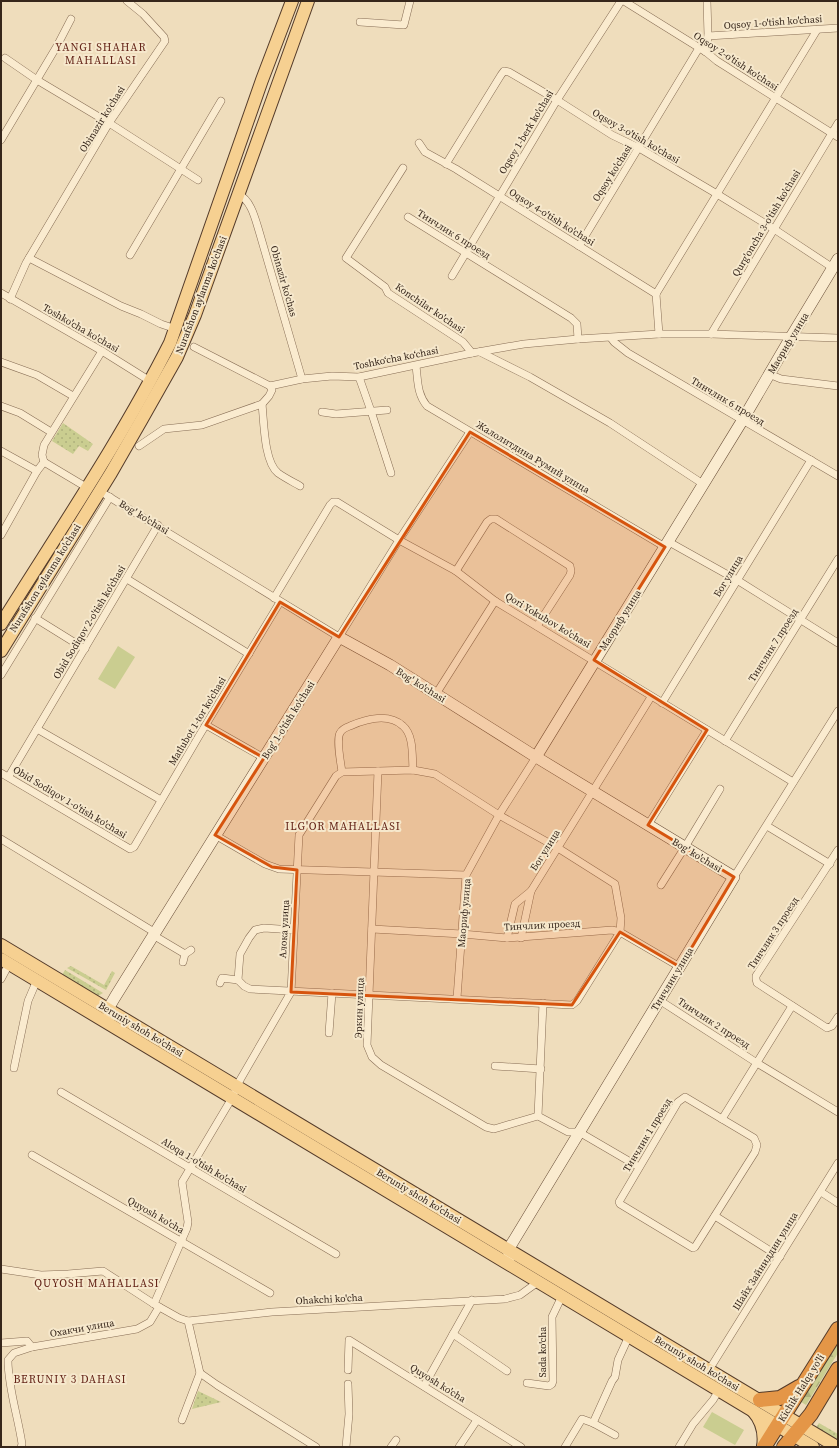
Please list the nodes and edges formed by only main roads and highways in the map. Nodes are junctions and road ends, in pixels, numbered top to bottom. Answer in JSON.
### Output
{"nodes":[{"id":1,"x":292,"y":1,"type":"edge"},
{"id":2,"x":308,"y":1,"type":"edge"},
{"id":3,"x":1,"y":624,"type":"edge"},
{"id":4,"x":5,"y":632,"type":"edge"},
{"id":5,"x":1,"y":651,"type":"edge"},
{"id":6,"x":1,"y":945,"type":"edge"},
{"id":7,"x":5,"y":961,"type":"edge"},
{"id":8,"x":234,"y":1092,"type":"junction"},
{"id":9,"x":838,"y":1329,"type":"edge"},
{"id":10,"x":838,"y":1369,"type":"edge"},
{"id":11,"x":803,"y":1385,"type":"junction"},
{"id":12,"x":756,"y":1405,"type":"junction"},
{"id":13,"x":781,"y":1420,"type":"junction"},
{"id":14,"x":797,"y":1430,"type":"junction"},
{"id":15,"x":764,"y":1447,"type":"edge"},
{"id":16,"x":784,"y":1447,"type":"edge"},
{"id":17,"x":813,"y":1447,"type":"edge"},
{"id":18,"x":837,"y":1447,"type":"edge"}],
"edges":[{"from":1,"to":3,"type":"main road","name":"Nurafshon aylanma ko'chasi"},
{"from":2,"to":4,"type":"main road","name":"Nurafshon aylanma ko'chasi"},
{"from":4,"to":5,"type":"main road","name":"Nurafshon aylanma ko'chasi"},
{"from":6,"to":8,"type":"main road","name":"Beruniy shoh ko'chasi"},
{"from":7,"to":8,"type":"main road","name":"Beruniy shoh ko'chasi"},
{"from":8,"to":12,"type":"main road","name":"Beruniy shoh ko'chasi"},
{"from":8,"to":12,"type":"main road","name":"Beruniy shoh ko'chasi"},
{"from":9,"to":11,"type":"highway","name":"Kichik Halqa yo'li"},
{"from":10,"to":14,"type":"highway","name":"Kichik Halqa yo'li"},
{"from":11,"to":12,"type":"highway"},
{"from":11,"to":13,"type":"highway","name":"Kichik Halqa yo'li"},
{"from":12,"to":13,"type":"main road","name":"Beruniy shoh ko'chasi"},
{"from":12,"to":15,"type":"main road"},
{"from":13,"to":14,"type":"main road","name":"Beruniy shoh ko'chasi"},
{"from":13,"to":15,"type":"highway","name":"Kichik Halqa yo'li"},
{"from":14,"to":16,"type":"highway","name":"Kichik Halqa yo'li"},
{"from":14,"to":17,"type":"main road","name":"Beruniy shoh ko'chasi"},
{"from":14,"to":18,"type":"main road","name":"Beruniy shoh ko'chasi"}]}
